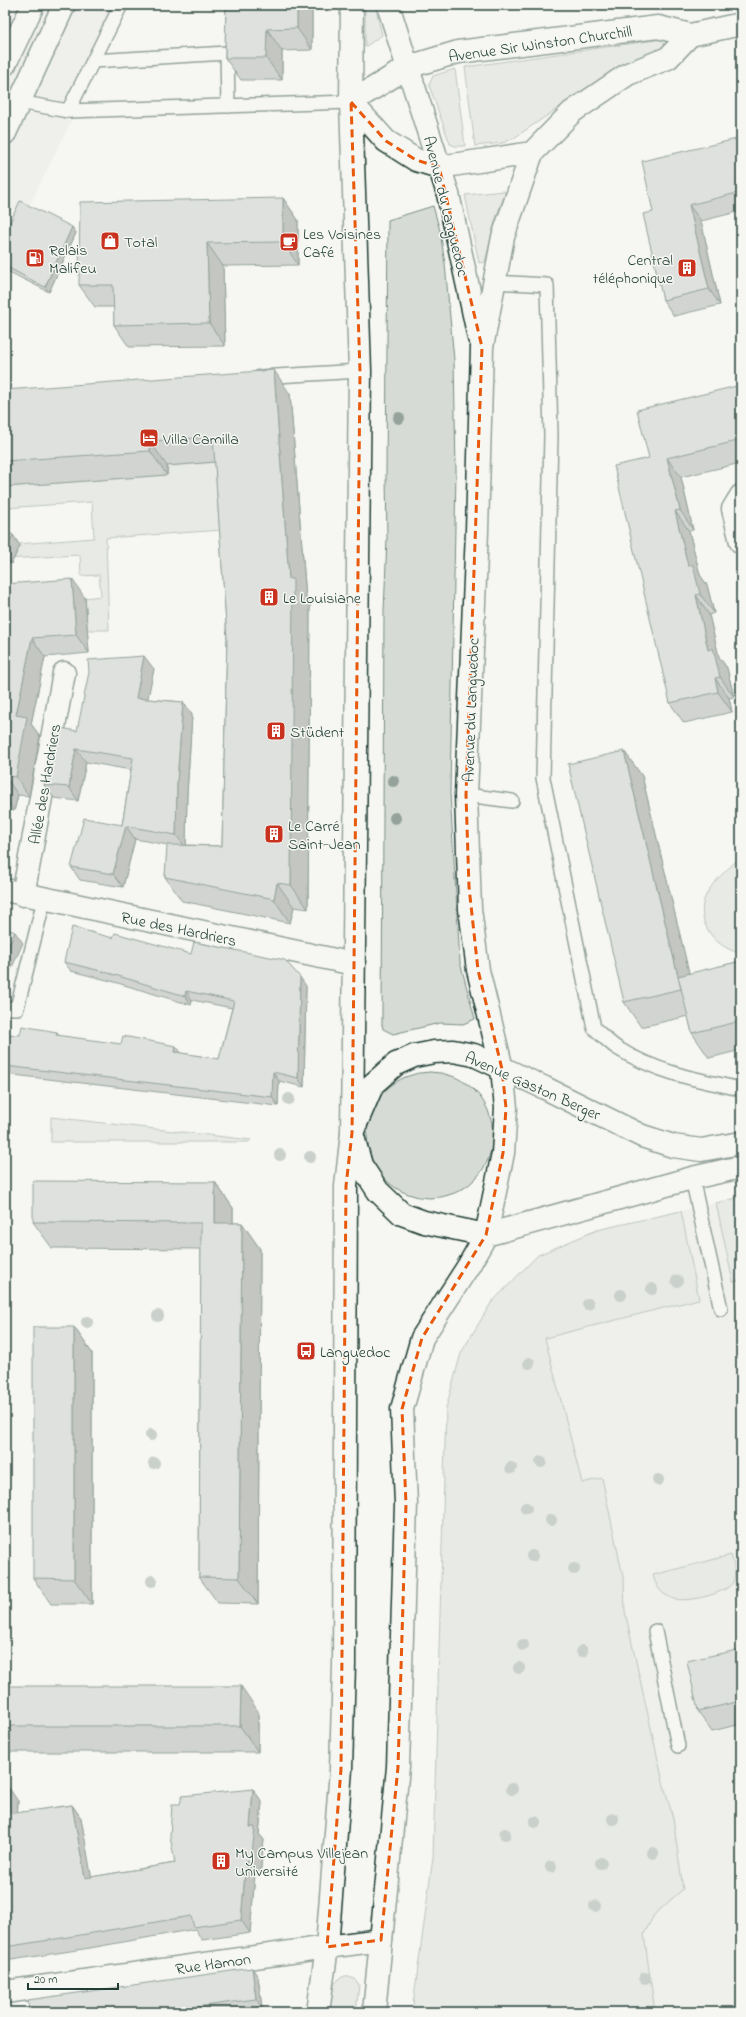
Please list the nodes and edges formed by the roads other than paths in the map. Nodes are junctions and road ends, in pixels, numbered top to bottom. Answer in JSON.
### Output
{"nodes":[{"id":1,"x":34,"y":5,"type":"edge"},
{"id":2,"x":64,"y":5,"type":"edge"},
{"id":3,"x":121,"y":5,"type":"edge"},
{"id":4,"x":352,"y":5,"type":"edge"},
{"id":5,"x":388,"y":5,"type":"edge"},
{"id":6,"x":741,"y":24,"type":"edge"},
{"id":7,"x":690,"y":35,"type":"junction"},
{"id":8,"x":228,"y":39,"type":"edge"},
{"id":9,"x":228,"y":53,"type":"junction"},
{"id":10,"x":94,"y":61,"type":"junction"},
{"id":11,"x":5,"y":64,"type":"edge"},
{"id":12,"x":408,"y":67,"type":"junction"},
{"id":13,"x":18,"y":102,"type":"junction"},
{"id":14,"x":351,"y":102,"type":"junction"},
{"id":15,"x":228,"y":106,"type":"junction"},
{"id":16,"x":68,"y":111,"type":"junction"},
{"id":17,"x":5,"y":133,"type":"edge"},
{"id":18,"x":532,"y":153,"type":"junction"},
{"id":19,"x":439,"y":167,"type":"junction"},
{"id":20,"x":493,"y":282,"type":"junction"},
{"id":21,"x":482,"y":347,"type":"junction"},
{"id":22,"x":360,"y":371,"type":"junction"},
{"id":23,"x":248,"y":377,"type":"edge"},
{"id":24,"x":741,"y":496,"type":"edge"},
{"id":25,"x":741,"y":542,"type":"edge"},
{"id":26,"x":64,"y":674,"type":"dead end"},
{"id":27,"x":466,"y":795,"type":"junction"},
{"id":28,"x":512,"y":801,"type":"dead end"},
{"id":29,"x":24,"y":895,"type":"edge"},
{"id":30,"x":354,"y":964,"type":"junction"},
{"id":31,"x":5,"y":1008,"type":"edge"},
{"id":32,"x":502,"y":1069,"type":"junction"},
{"id":33,"x":741,"y":1089,"type":"edge"},
{"id":34,"x":352,"y":1133,"type":"junction"},
{"id":35,"x":741,"y":1142,"type":"edge"},
{"id":36,"x":741,"y":1166,"type":"edge"},
{"id":37,"x":692,"y":1178,"type":"junction"},
{"id":38,"x":486,"y":1235,"type":"junction"},
{"id":39,"x":721,"y":1309,"type":"dead end"},
{"id":40,"x":655,"y":1631,"type":"dead end"},
{"id":41,"x":678,"y":1746,"type":"dead end"},
{"id":42,"x":381,"y":1940,"type":"junction"},
{"id":43,"x":327,"y":1947,"type":"junction"},
{"id":44,"x":5,"y":1992,"type":"edge"},
{"id":45,"x":318,"y":2012,"type":"edge"},
{"id":46,"x":374,"y":2012,"type":"edge"}],
"edges":[{"from":1,"to":11,"type":"main road"},
{"from":2,"to":13,"type":"main road"},
{"from":3,"to":10,"type":"lane"},
{"from":4,"to":14,"type":"main road"},
{"from":5,"to":12,"type":"main road","name":"Avenue du Languedoc"},
{"from":6,"to":7,"type":"main road","name":"Avenue Sir Winston Churchill"},
{"from":7,"to":12,"type":"main road","name":"Avenue Sir Winston Churchill"},
{"from":7,"to":18,"type":"main road"},
{"from":8,"to":9,"type":"lane"},
{"from":9,"to":10,"type":"lane"},
{"from":9,"to":15,"type":"lane"},
{"from":10,"to":16,"type":"lane"},
{"from":12,"to":14,"type":"main road","name":"Avenue Sir Winston Churchill"},
{"from":12,"to":19,"type":"main road","name":"Avenue du Languedoc"},
{"from":13,"to":16,"type":"lane"},
{"from":13,"to":17,"type":"main road"},
{"from":14,"to":15,"type":"lane"},
{"from":14,"to":19,"type":"main road"},
{"from":14,"to":22,"type":"main road"},
{"from":15,"to":16,"type":"lane"},
{"from":18,"to":19,"type":"main road"},
{"from":18,"to":20,"type":"main road","name":"Avenue du Languedoc"},
{"from":19,"to":21,"type":"main road","name":"Avenue du Languedoc"},
{"from":20,"to":21,"type":"main road","name":"Avenue du Languedoc"},
{"from":20,"to":33,"type":"lane"},
{"from":21,"to":27,"type":"main road","name":"Avenue du Languedoc"},
{"from":22,"to":23,"type":"lane"},
{"from":22,"to":30,"type":"main road"},
{"from":24,"to":25,"type":"main road"},
{"from":26,"to":29,"type":"main road","name":"Allée des Hardriers"},
{"from":27,"to":28,"type":"lane"},
{"from":27,"to":32,"type":"main road","name":"Avenue du Languedoc"},
{"from":29,"to":30,"type":"main road","name":"Rue des Hardriers"},
{"from":29,"to":31,"type":"lane"},
{"from":30,"to":34,"type":"main road"},
{"from":32,"to":34,"type":"main road","name":"Avenue Gaston Berger"},
{"from":32,"to":35,"type":"main road","name":"Avenue Gaston Berger"},
{"from":32,"to":38,"type":"main road","name":"Avenue du Languedoc"},
{"from":34,"to":38,"type":"main road"},
{"from":34,"to":43,"type":"main road"},
{"from":36,"to":37,"type":"main road"},
{"from":37,"to":38,"type":"main road"},
{"from":37,"to":39,"type":"lane"},
{"from":38,"to":42,"type":"main road","name":"Avenue du Languedoc"},
{"from":40,"to":41,"type":"lane"},
{"from":42,"to":43,"type":"main road","name":"Rue Hamon"},
{"from":42,"to":46,"type":"main road","name":"Avenue du Languedoc"},
{"from":43,"to":44,"type":"main road","name":"Rue Hamon"},
{"from":43,"to":45,"type":"main road"}]}
